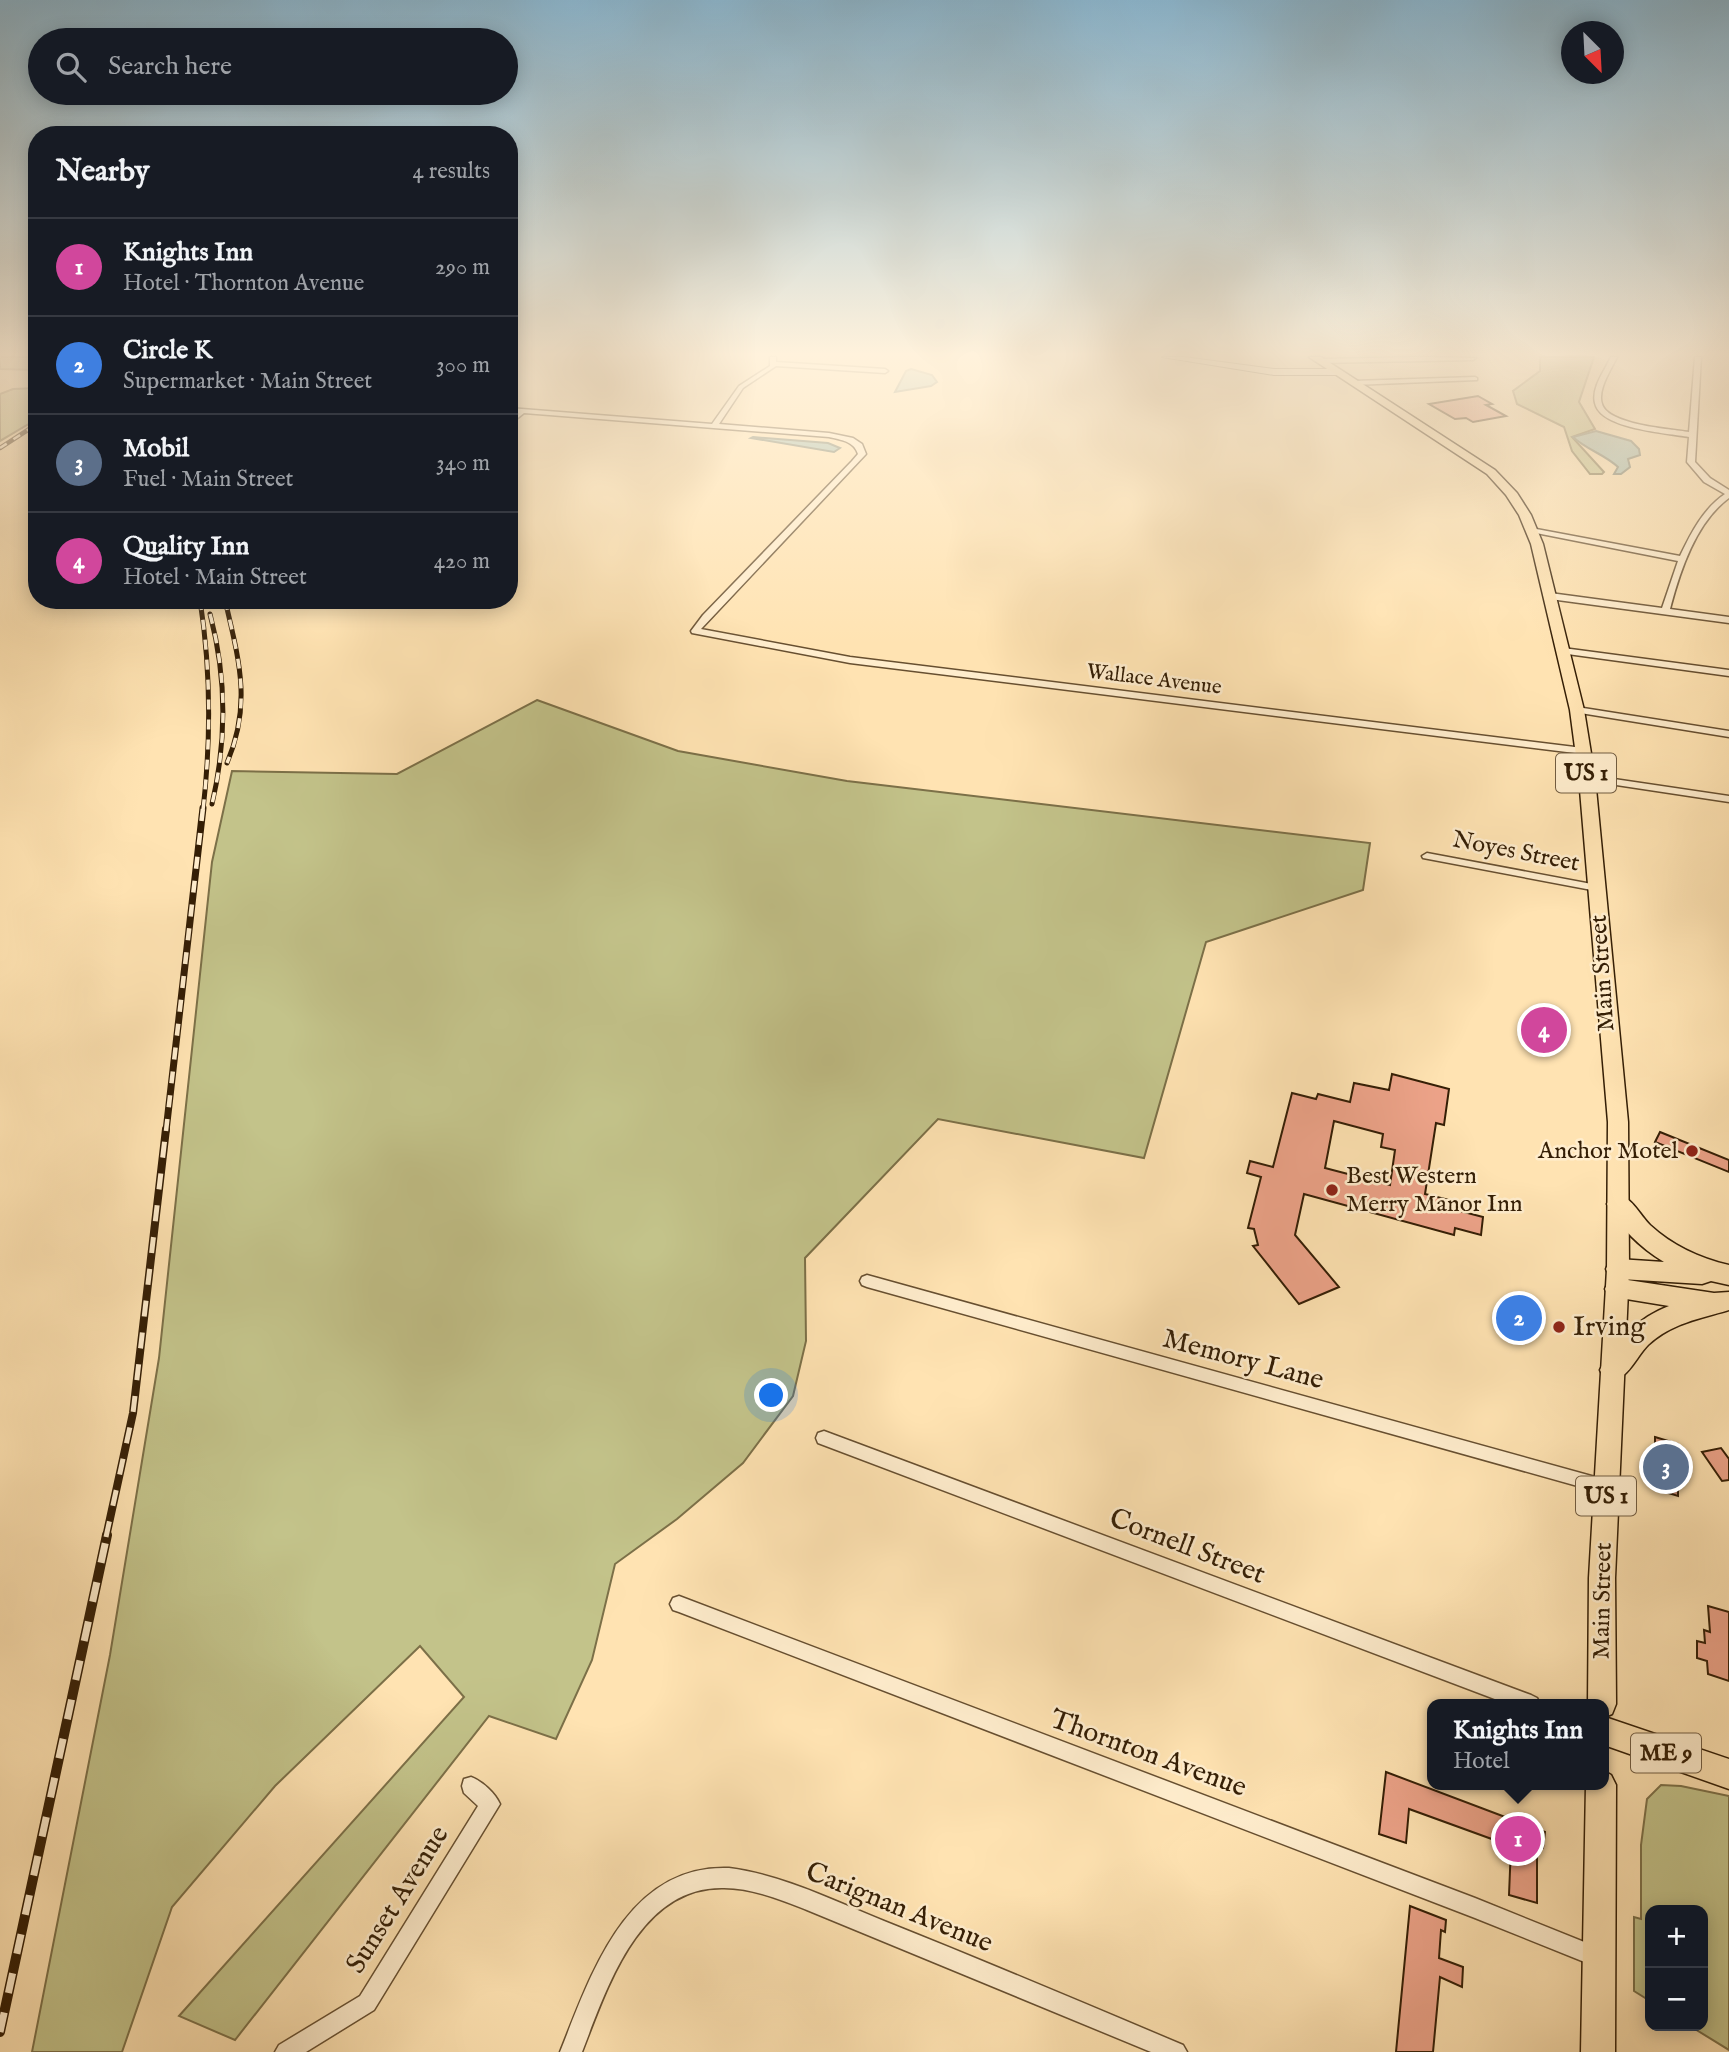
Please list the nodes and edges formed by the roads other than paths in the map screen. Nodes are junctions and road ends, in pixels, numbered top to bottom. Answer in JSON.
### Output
{"nodes":[{"id":1,"x":862,"y":453,"type":"edge"},
{"id":2,"x":1461,"y":453,"type":"edge"},
{"id":3,"x":1692,"y":453,"type":"edge"},
{"id":4,"x":1729,"y":494,"type":"edge"},
{"id":5,"x":1531,"y":530,"type":"junction"},
{"id":6,"x":1681,"y":559,"type":"junction"},
{"id":7,"x":1550,"y":596,"type":"junction"},
{"id":8,"x":1665,"y":612,"type":"junction"},
{"id":9,"x":1729,"y":620,"type":"edge"},
{"id":10,"x":1563,"y":651,"type":"junction"},
{"id":11,"x":1729,"y":673,"type":"edge"},
{"id":12,"x":1577,"y":710,"type":"junction"},
{"id":13,"x":1729,"y":734,"type":"edge"},
{"id":14,"x":1583,"y":751,"type":"junction"},
{"id":15,"x":1587,"y":778,"type":"junction"},
{"id":16,"x":1729,"y":799,"type":"edge"},
{"id":17,"x":1427,"y":856,"type":"dead end"},
{"id":18,"x":1597,"y":888,"type":"junction"},
{"id":19,"x":1619,"y":1204,"type":"junction"},
{"id":20,"x":1729,"y":1276,"type":"edge"},
{"id":21,"x":1617,"y":1279,"type":"junction"},
{"id":22,"x":867,"y":1281,"type":"dead end"},
{"id":23,"x":1728,"y":1301,"type":"edge"},
{"id":24,"x":1613,"y":1370,"type":"junction"},
{"id":25,"x":824,"y":1438,"type":"dead end"},
{"id":26,"x":1606,"y":1487,"type":"junction"},
{"id":27,"x":679,"y":1604,"type":"dead end"},
{"id":28,"x":1518,"y":1699,"type":"edge"},
{"id":29,"x":1602,"y":1699,"type":"edge"},
{"id":30,"x":1609,"y":1733,"type":"edge"},
{"id":31,"x":1729,"y":1774,"type":"edge"},
{"id":32,"x":471,"y":1786,"type":"dead end"},
{"id":33,"x":1601,"y":1790,"type":"edge"},
{"id":34,"x":1597,"y":1958,"type":"junction"},
{"id":35,"x":286,"y":2052,"type":"edge"},
{"id":36,"x":571,"y":2052,"type":"edge"},
{"id":37,"x":1177,"y":2052,"type":"edge"},
{"id":38,"x":1598,"y":2052,"type":"edge"}],
"edges":[{"from":1,"to":14,"type":"street","name":"Wallace Avenue"},
{"from":2,"to":5,"type":"main road","name":"Main Street","number":"US 1"},
{"from":3,"to":4,"type":"street"},
{"from":4,"to":6,"type":"street"},
{"from":5,"to":6,"type":"street"},
{"from":5,"to":7,"type":"main road","name":"Main Street","number":"US 1"},
{"from":6,"to":8,"type":"street"},
{"from":7,"to":8,"type":"street"},
{"from":7,"to":10,"type":"main road","name":"Main Street","number":"US 1"},
{"from":8,"to":9,"type":"street"},
{"from":10,"to":11,"type":"street"},
{"from":10,"to":12,"type":"main road","name":"Main Street","number":"US 1"},
{"from":12,"to":13,"type":"street"},
{"from":12,"to":14,"type":"main road","name":"Main Street","number":"US 1"},
{"from":14,"to":15,"type":"main road","name":"Main Street","number":"US 1"},
{"from":15,"to":16,"type":"street"},
{"from":15,"to":18,"type":"main road","name":"Main Street","number":"US 1"},
{"from":17,"to":18,"type":"street","name":"Noyes Street"},
{"from":18,"to":19,"type":"main road","name":"Main Street","number":"US 1"},
{"from":19,"to":20,"type":"highway"},
{"from":19,"to":21,"type":"main road","name":"Main Street","number":"US 1"},
{"from":20,"to":21,"type":"highway"},
{"from":21,"to":23,"type":"highway"},
{"from":21,"to":24,"type":"main road","name":"Main Street","number":"US 1"},
{"from":22,"to":26,"type":"street","name":"Memory Lane"},
{"from":23,"to":24,"type":"highway"},
{"from":24,"to":26,"type":"main road","name":"Main Street","number":"US 1"},
{"from":25,"to":28,"type":"street","name":"Cornell Street"},
{"from":26,"to":29,"type":"main road","name":"Main Street","number":"US 1"},
{"from":27,"to":34,"type":"street","name":"Thornton Avenue"},
{"from":30,"to":31,"type":"main road","number":"ME 9"},
{"from":32,"to":35,"type":"street","name":"Sunset Avenue"},
{"from":33,"to":34,"type":"main road"},
{"from":34,"to":38,"type":"main road"},
{"from":36,"to":37,"type":"street","name":"Carignan Avenue"}]}
